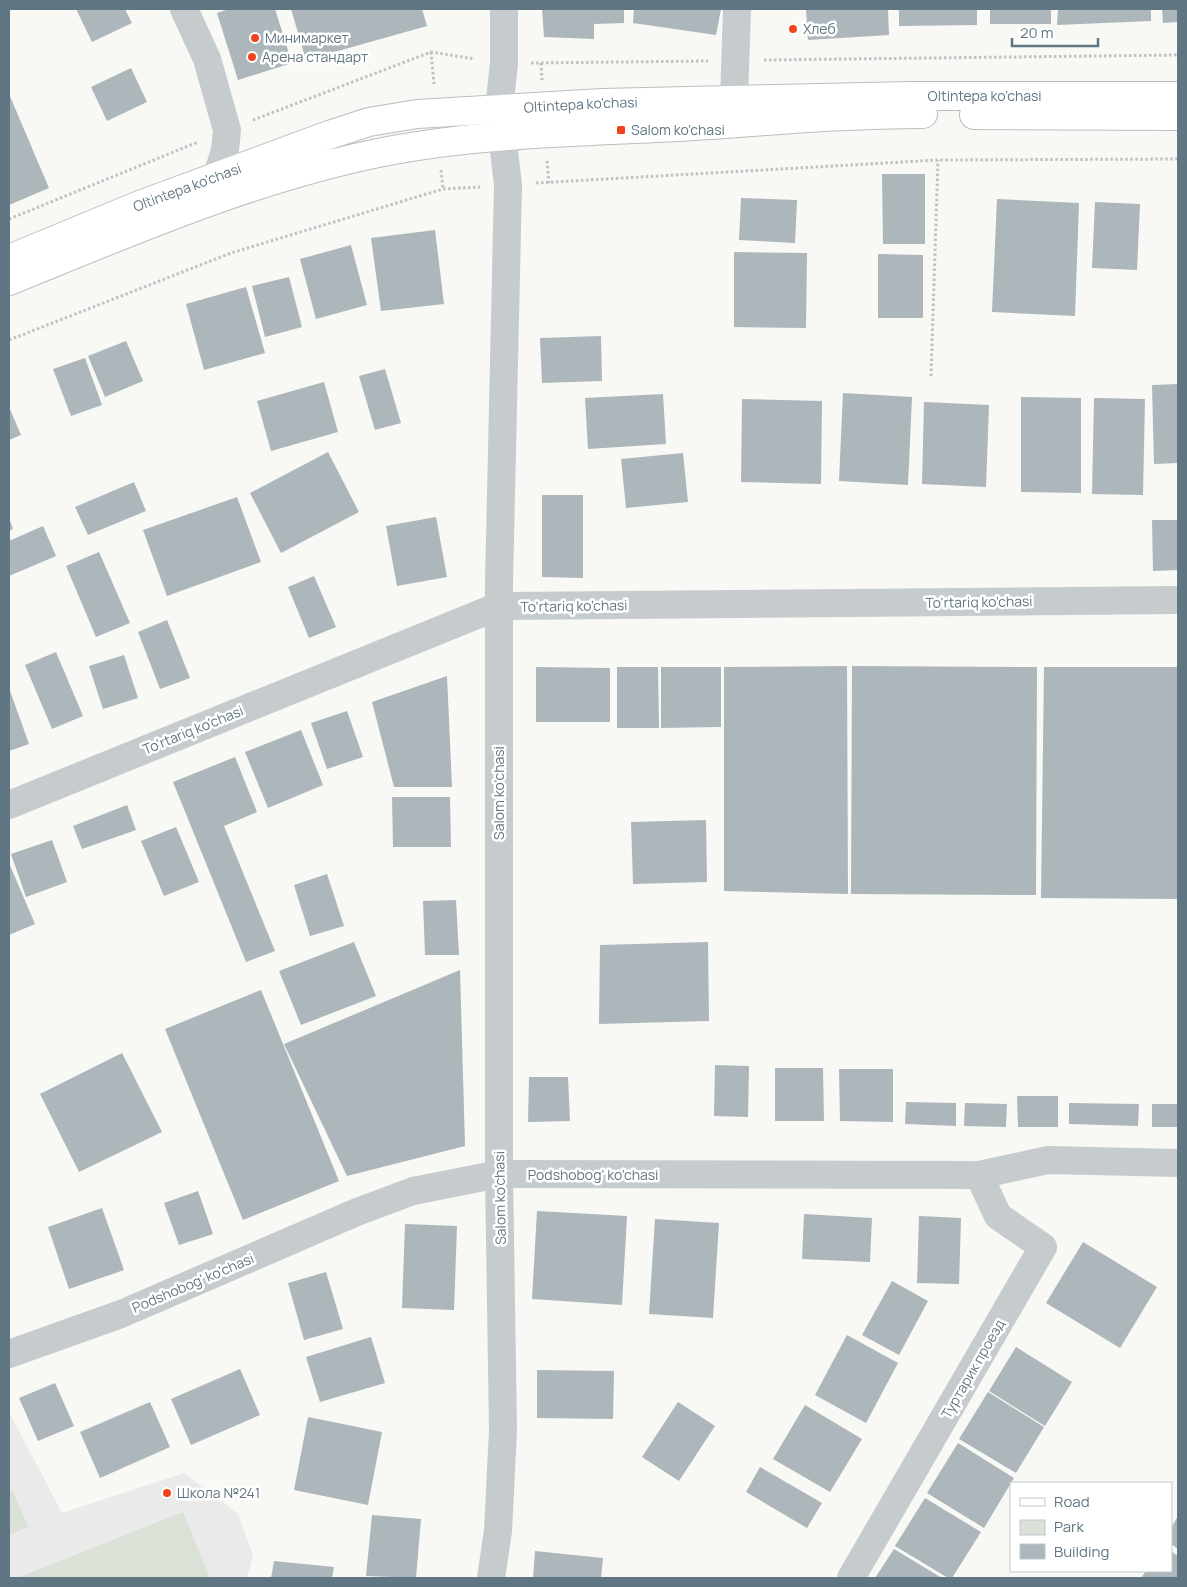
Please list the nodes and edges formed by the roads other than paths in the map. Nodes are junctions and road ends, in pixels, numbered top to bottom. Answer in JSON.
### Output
{"nodes":[{"id":1,"x":184,"y":9,"type":"edge"},
{"id":2,"x":504,"y":9,"type":"edge"},
{"id":3,"x":737,"y":9,"type":"edge"},
{"id":4,"x":1178,"y":96,"type":"edge"},
{"id":5,"x":734,"y":100,"type":"junction"},
{"id":6,"x":498,"y":108,"type":"junction"},
{"id":7,"x":1178,"y":116,"type":"edge"},
{"id":8,"x":502,"y":135,"type":"junction"},
{"id":9,"x":217,"y":176,"type":"junction"},
{"id":10,"x":9,"y":259,"type":"edge"},
{"id":11,"x":9,"y":281,"type":"edge"},
{"id":12,"x":1178,"y":600,"type":"edge"},
{"id":13,"x":500,"y":606,"type":"junction"},
{"id":14,"x":9,"y":805,"type":"edge"},
{"id":15,"x":1178,"y":1163,"type":"edge"},
{"id":16,"x":499,"y":1174,"type":"junction"},
{"id":17,"x":979,"y":1175,"type":"junction"},
{"id":18,"x":9,"y":1354,"type":"edge"},
{"id":19,"x":491,"y":1578,"type":"edge"},
{"id":20,"x":851,"y":1578,"type":"edge"}],
"edges":[{"from":1,"to":9,"type":"street"},
{"from":2,"to":6,"type":"street","name":"Salom ko'chasi"},
{"from":3,"to":5,"type":"street"},
{"from":4,"to":5,"type":"main road","name":"Oltintepa ko'chasi"},
{"from":5,"to":6,"type":"main road","name":"Oltintepa ko'chasi"},
{"from":6,"to":8,"type":"street","name":"Salom ko'chasi"},
{"from":6,"to":9,"type":"main road","name":"Oltintepa ko'chasi"},
{"from":7,"to":8,"type":"main road","name":"Oltintepa ko'chasi"},
{"from":8,"to":11,"type":"main road","name":"Oltintepa ko'chasi"},
{"from":8,"to":13,"type":"street","name":"Salom ko'chasi"},
{"from":9,"to":10,"type":"main road","name":"Oltintepa ko'chasi"},
{"from":12,"to":13,"type":"street","name":"To'rtariq ko'chasi"},
{"from":13,"to":14,"type":"street","name":"To'rtariq ko'chasi"},
{"from":13,"to":16,"type":"street","name":"Salom ko'chasi"},
{"from":15,"to":17,"type":"street","name":"Podshobog' ko'chasi"},
{"from":16,"to":17,"type":"street","name":"Podshobog' ko'chasi"},
{"from":16,"to":18,"type":"street","name":"Podshobog' ko'chasi"},
{"from":16,"to":19,"type":"street","name":"Salom ko'chasi"},
{"from":17,"to":20,"type":"street","name":"Туртарик проезд"}]}
